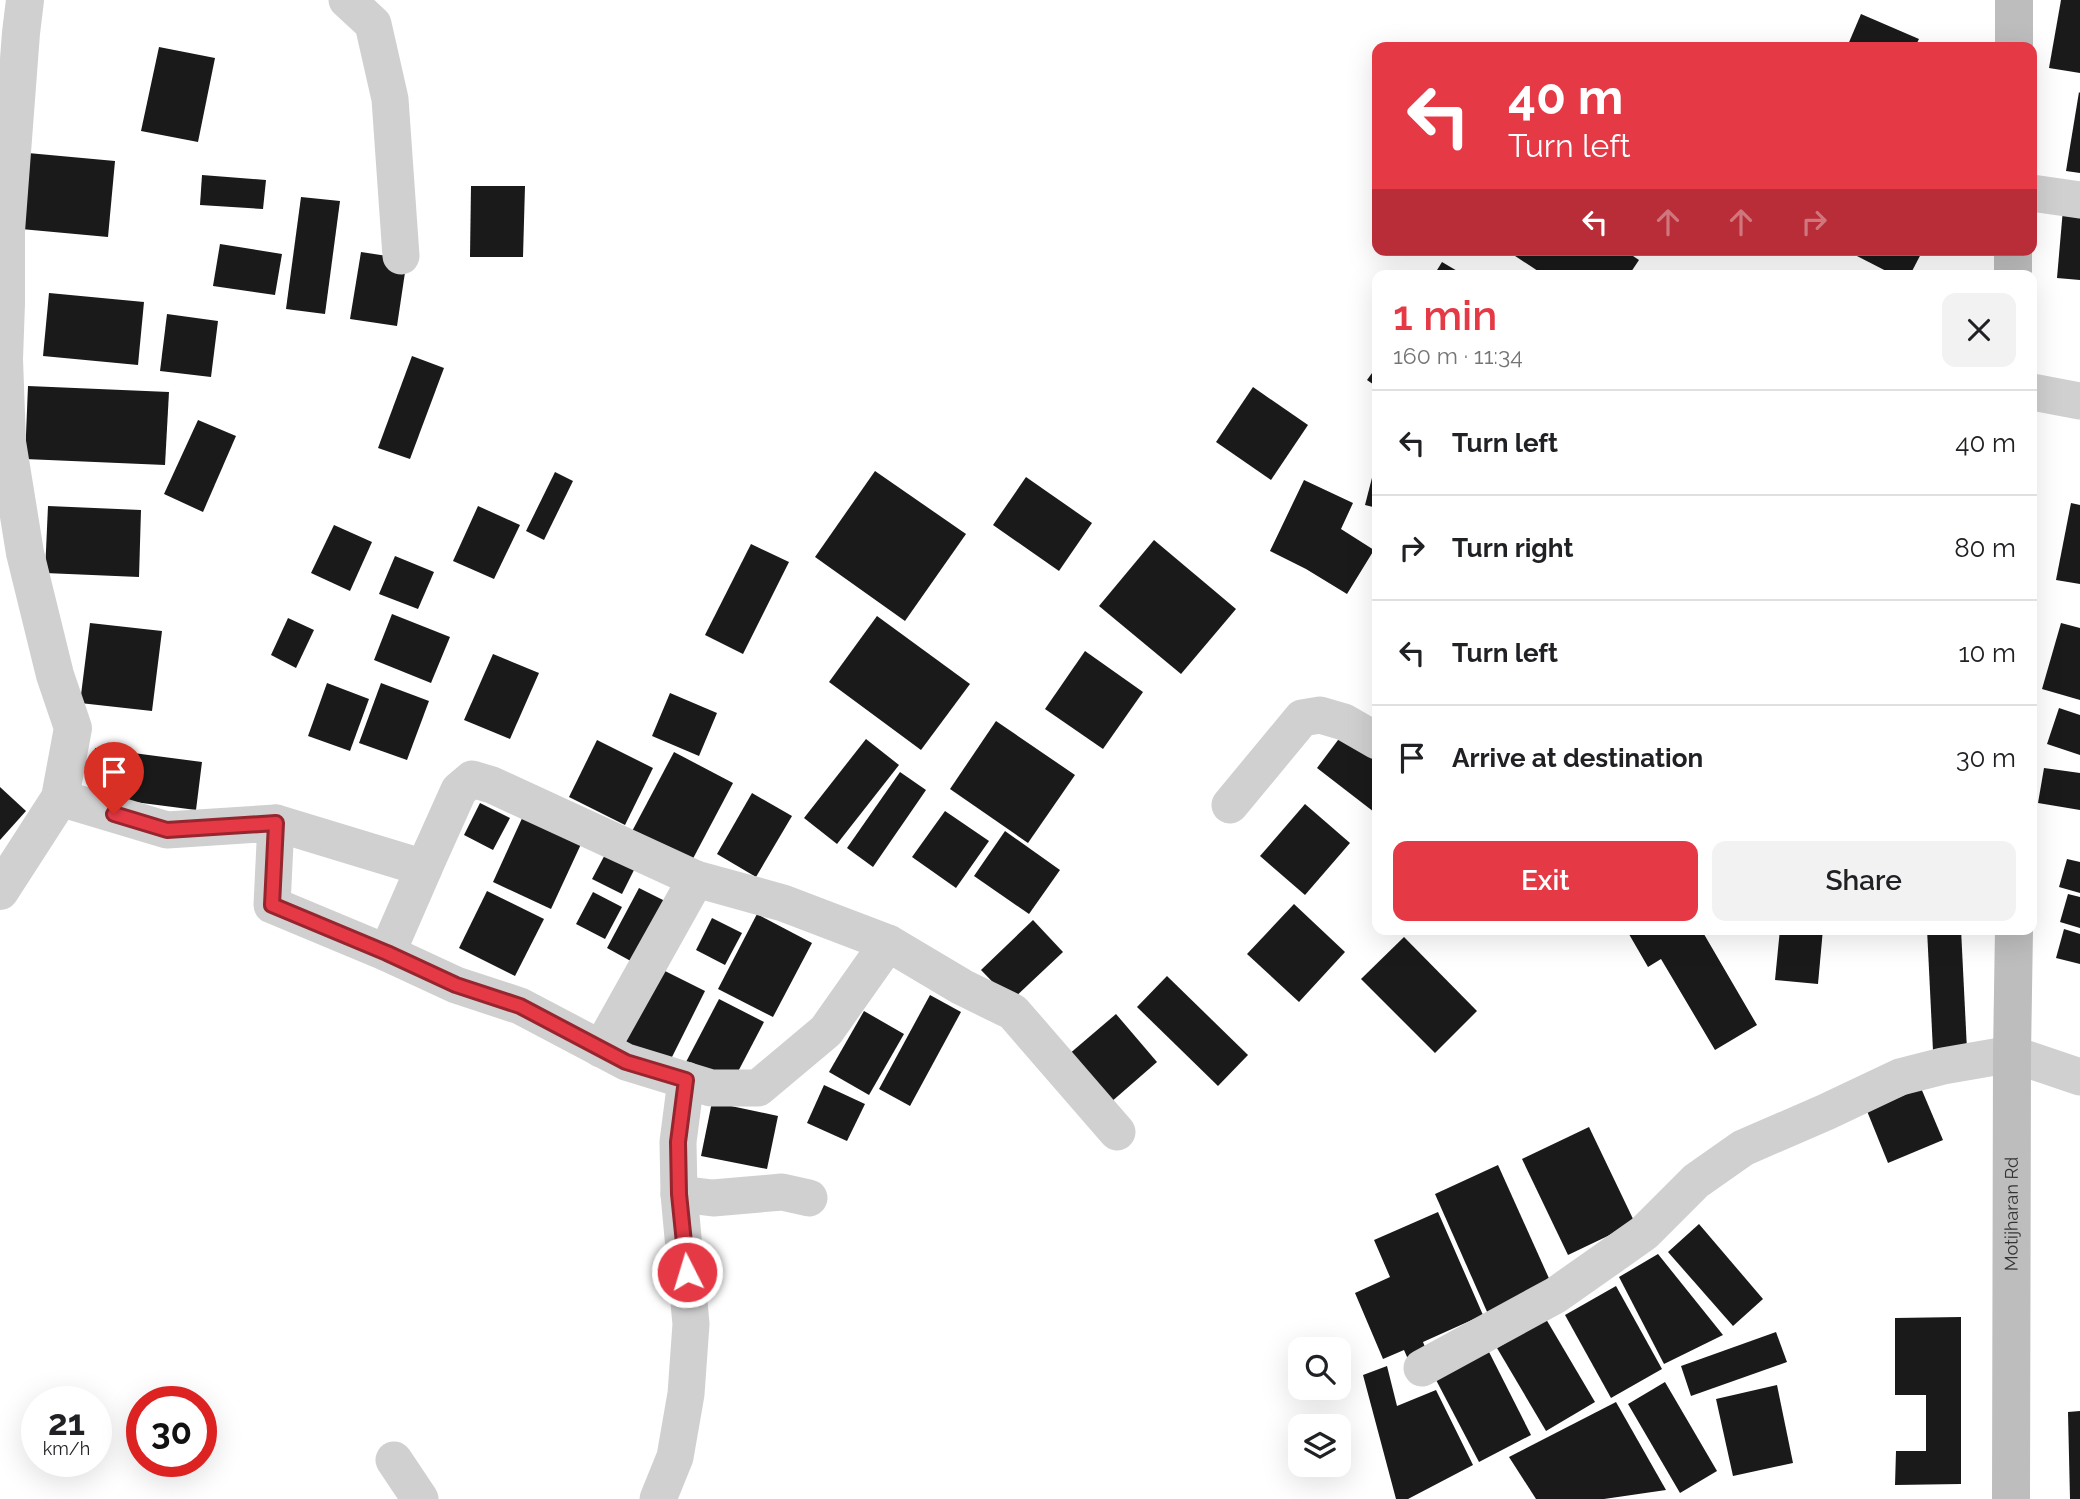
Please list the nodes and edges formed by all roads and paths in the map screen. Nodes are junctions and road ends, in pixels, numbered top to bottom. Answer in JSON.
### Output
{"nodes":[{"id":1,"x":26,"y":0,"type":"edge"},
{"id":2,"x":347,"y":0,"type":"edge"},
{"id":3,"x":2014,"y":0,"type":"edge"},
{"id":4,"x":2014,"y":42,"type":"edge"},
{"id":5,"x":2037,"y":194,"type":"edge"},
{"id":6,"x":2080,"y":200,"type":"edge"},
{"id":7,"x":401,"y":256,"type":"dead end"},
{"id":8,"x":2,"y":358,"type":"edge"},
{"id":9,"x":2037,"y":393,"type":"edge"},
{"id":10,"x":2080,"y":401,"type":"edge"},
{"id":11,"x":1372,"y":738,"type":"edge"},
{"id":12,"x":60,"y":798,"type":"junction"},
{"id":13,"x":1230,"y":805,"type":"dead end"},
{"id":14,"x":276,"y":823,"type":"junction"},
{"id":15,"x":424,"y":869,"type":"junction"},
{"id":16,"x":696,"y":879,"type":"junction"},
{"id":17,"x":0,"y":891,"type":"edge"},
{"id":18,"x":2014,"y":935,"type":"edge"},
{"id":19,"x":888,"y":943,"type":"junction"},
{"id":20,"x":387,"y":953,"type":"junction"},
{"id":21,"x":601,"y":1049,"type":"junction"},
{"id":22,"x":2012,"y":1054,"type":"junction"},
{"id":23,"x":2080,"y":1077,"type":"edge"},
{"id":24,"x":686,"y":1080,"type":"junction"},
{"id":25,"x":1117,"y":1132,"type":"dead end"},
{"id":26,"x":679,"y":1194,"type":"junction"},
{"id":27,"x":809,"y":1198,"type":"dead end"},
{"id":28,"x":1422,"y":1368,"type":"dead end"},
{"id":29,"x":394,"y":1460,"type":"dead end"},
{"id":30,"x":420,"y":1499,"type":"edge"},
{"id":31,"x":658,"y":1499,"type":"edge"},
{"id":32,"x":2011,"y":1499,"type":"edge"}],
"edges":[{"from":1,"to":8,"type":"street"},
{"from":2,"to":7,"type":"street"},
{"from":3,"to":4,"type":"main road"},
{"from":5,"to":6,"type":"street"},
{"from":8,"to":12,"type":"street"},
{"from":9,"to":10,"type":"street"},
{"from":11,"to":13,"type":"street"},
{"from":12,"to":14,"type":"street"},
{"from":12,"to":17,"type":"street"},
{"from":14,"to":15,"type":"street"},
{"from":14,"to":20,"type":"street"},
{"from":15,"to":16,"type":"street"},
{"from":15,"to":20,"type":"street"},
{"from":16,"to":19,"type":"street"},
{"from":16,"to":21,"type":"street"},
{"from":18,"to":22,"type":"main road","name":"Motijharan Rd"},
{"from":19,"to":24,"type":"street"},
{"from":19,"to":25,"type":"street"},
{"from":20,"to":21,"type":"street"},
{"from":21,"to":24,"type":"street"},
{"from":22,"to":23,"type":"street"},
{"from":22,"to":28,"type":"street"},
{"from":22,"to":32,"type":"main road","name":"Motijharan Rd"},
{"from":24,"to":26,"type":"street"},
{"from":26,"to":27,"type":"street"},
{"from":26,"to":31,"type":"street"},
{"from":29,"to":30,"type":"street"}]}
